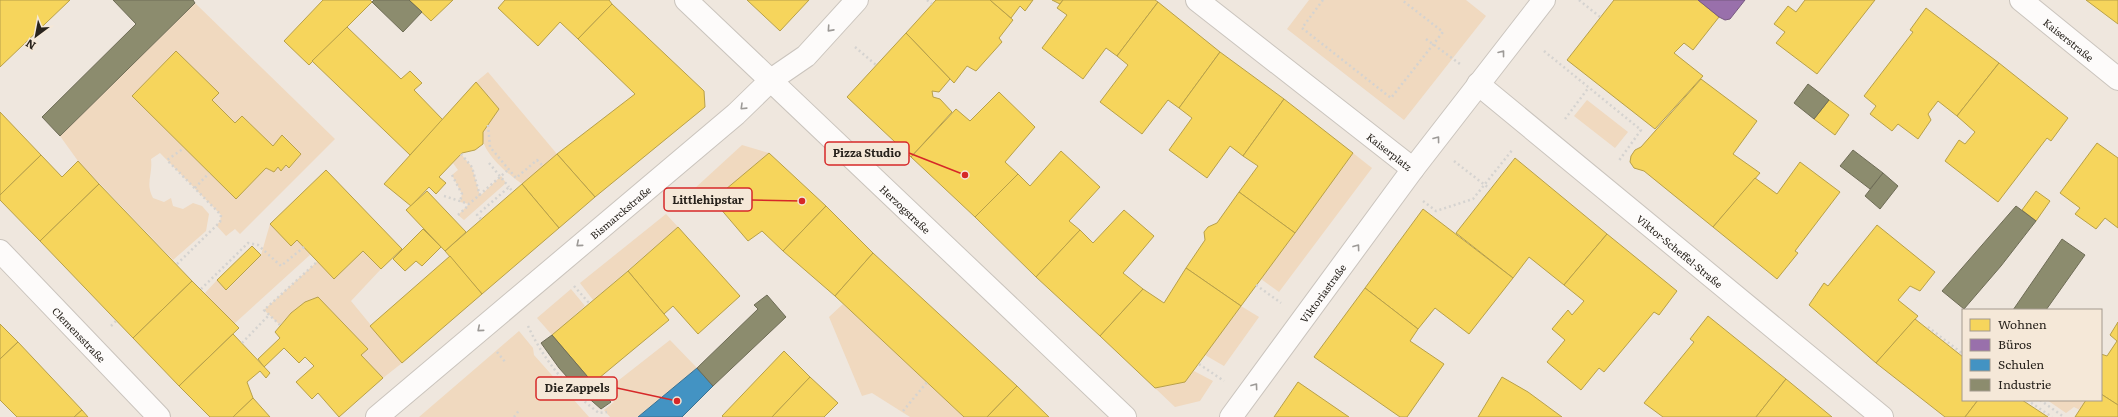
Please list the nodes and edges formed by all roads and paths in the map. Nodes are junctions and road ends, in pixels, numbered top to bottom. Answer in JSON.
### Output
{"nodes":[{"id":1,"x":686,"y":0,"type":"edge"},
{"id":2,"x":857,"y":0,"type":"edge"},
{"id":3,"x":927,"y":0,"type":"edge"},
{"id":4,"x":1197,"y":0,"type":"edge"},
{"id":5,"x":1323,"y":0,"type":"edge"},
{"id":6,"x":1402,"y":0,"type":"edge"},
{"id":7,"x":1544,"y":0,"type":"edge"},
{"id":8,"x":1579,"y":0,"type":"edge"},
{"id":9,"x":2021,"y":0,"type":"edge"},
{"id":10,"x":932,"y":4,"type":"dead end"},
{"id":11,"x":1600,"y":17,"type":"dead end"},
{"id":12,"x":1426,"y":39,"type":"dead end"},
{"id":13,"x":1433,"y":44,"type":"junction"},
{"id":14,"x":855,"y":47,"type":"dead end"},
{"id":15,"x":1544,"y":51,"type":"dead end"},
{"id":16,"x":1460,"y":64,"type":"dead end"},
{"id":17,"x":876,"y":65,"type":"dead end"},
{"id":18,"x":2118,"y":79,"type":"edge"},
{"id":19,"x":771,"y":80,"type":"junction"},
{"id":20,"x":1478,"y":84,"type":"junction"},
{"id":21,"x":1589,"y":87,"type":"junction"},
{"id":22,"x":1565,"y":119,"type":"dead end"},
{"id":23,"x":488,"y":125,"type":"dead end"},
{"id":24,"x":1514,"y":147,"type":"dead end"},
{"id":25,"x":184,"y":148,"type":"dead end"},
{"id":26,"x":461,"y":154,"type":"dead end"},
{"id":27,"x":1454,"y":161,"type":"dead end"},
{"id":28,"x":1618,"y":162,"type":"dead end"},
{"id":29,"x":489,"y":163,"type":"dead end"},
{"id":30,"x":543,"y":166,"type":"dead end"},
{"id":31,"x":509,"y":169,"type":"junction"},
{"id":32,"x":1413,"y":170,"type":"junction"},
{"id":33,"x":209,"y":173,"type":"dead end"},
{"id":34,"x":452,"y":175,"type":"dead end"},
{"id":35,"x":501,"y":176,"type":"junction"},
{"id":36,"x":1485,"y":184,"type":"junction"},
{"id":37,"x":509,"y":187,"type":"junction"},
{"id":38,"x":195,"y":188,"type":"junction"},
{"id":39,"x":1490,"y":189,"type":"dead end"},
{"id":40,"x":513,"y":192,"type":"dead end"},
{"id":41,"x":444,"y":196,"type":"dead end"},
{"id":42,"x":480,"y":196,"type":"junction"},
{"id":43,"x":1423,"y":200,"type":"dead end"},
{"id":44,"x":460,"y":202,"type":"junction"},
{"id":45,"x":469,"y":204,"type":"junction"},
{"id":46,"x":458,"y":215,"type":"dead end"},
{"id":47,"x":481,"y":219,"type":"dead end"},
{"id":48,"x":304,"y":248,"type":"dead end"},
{"id":49,"x":0,"y":251,"type":"edge"},
{"id":50,"x":318,"y":261,"type":"dead end"},
{"id":51,"x":177,"y":264,"type":"dead end"},
{"id":52,"x":201,"y":289,"type":"dead end"},
{"id":53,"x":269,"y":315,"type":"junction"},
{"id":54,"x":526,"y":321,"type":"dead end"},
{"id":55,"x":280,"y":326,"type":"dead end"},
{"id":56,"x":1928,"y":327,"type":"dead end"},
{"id":57,"x":242,"y":343,"type":"dead end"},
{"id":58,"x":493,"y":347,"type":"dead end"},
{"id":59,"x":1962,"y":353,"type":"edge"},
{"id":60,"x":506,"y":363,"type":"dead end"},
{"id":61,"x":928,"y":381,"type":"dead end"},
{"id":62,"x":2028,"y":401,"type":"edge"},
{"id":63,"x":2041,"y":401,"type":"edge"},
{"id":64,"x":520,"y":409,"type":"dead end"},
{"id":65,"x":903,"y":411,"type":"dead end"},
{"id":66,"x":607,"y":412,"type":"dead end"},
{"id":67,"x":159,"y":417,"type":"edge"},
{"id":68,"x":377,"y":417,"type":"edge"},
{"id":69,"x":514,"y":417,"type":"edge"},
{"id":70,"x":1125,"y":417,"type":"edge"},
{"id":71,"x":1231,"y":417,"type":"edge"},
{"id":72,"x":1882,"y":417,"type":"edge"},
{"id":73,"x":2052,"y":417,"type":"edge"},
{"id":74,"x":2064,"y":417,"type":"edge"}],
"edges":[{"from":1,"to":19,"type":"street","name":"Herzogstraße"},
{"from":2,"to":19,"type":"street","name":"Bismarckstraße","one_way":true},
{"from":3,"to":10,"type":"path"},
{"from":4,"to":32,"type":"street","name":"Kaiserplatz"},
{"from":5,"to":13,"type":"path"},
{"from":6,"to":13,"type":"path"},
{"from":20,"to":7,"type":"street","name":"Kaiserplatz","one_way":true},
{"from":8,"to":11,"type":"path"},
{"from":9,"to":18,"type":"street","name":"Kaiserstraße"},
{"from":12,"to":13,"type":"path"},
{"from":13,"to":16,"type":"path"},
{"from":14,"to":17,"type":"path"},
{"from":15,"to":21,"type":"path"},
{"from":19,"to":68,"type":"street","name":"Bismarckstraße","one_way":true},
{"from":19,"to":70,"type":"street","name":"Herzogstraße"},
{"from":32,"to":20,"type":"street","name":"Kaiserplatz","one_way":true},
{"from":20,"to":72,"type":"street","name":"Viktor-Scheffel-Straße"},
{"from":21,"to":22,"type":"path"},
{"from":21,"to":28,"type":"path"},
{"from":23,"to":31,"type":"path"},
{"from":24,"to":36,"type":"path"},
{"from":25,"to":38,"type":"path"},
{"from":26,"to":42,"type":"path"},
{"from":27,"to":36,"type":"path"},
{"from":29,"to":35,"type":"path"},
{"from":30,"to":31,"type":"path"},
{"from":31,"to":35,"type":"path"},
{"from":71,"to":32,"type":"street","name":"Viktoriastraße","one_way":true},
{"from":33,"to":38,"type":"path"},
{"from":34,"to":44,"type":"path"},
{"from":35,"to":37,"type":"path"},
{"from":35,"to":42,"type":"path"},
{"from":36,"to":39,"type":"path"},
{"from":36,"to":43,"type":"path"},
{"from":37,"to":40,"type":"path"},
{"from":37,"to":47,"type":"path"},
{"from":38,"to":51,"type":"path"},
{"from":41,"to":44,"type":"path"},
{"from":42,"to":45,"type":"path"},
{"from":44,"to":45,"type":"path"},
{"from":45,"to":46,"type":"path"},
{"from":48,"to":52,"type":"path"},
{"from":49,"to":67,"type":"street","name":"Clemensstraße"},
{"from":50,"to":53,"type":"path"},
{"from":53,"to":55,"type":"path"},
{"from":53,"to":57,"type":"path"},
{"from":54,"to":66,"type":"path"},
{"from":56,"to":59,"type":"path"},
{"from":58,"to":60,"type":"path"},
{"from":61,"to":65,"type":"path"},
{"from":62,"to":73,"type":"path"},
{"from":63,"to":74,"type":"path"},
{"from":64,"to":69,"type":"path"}]}
